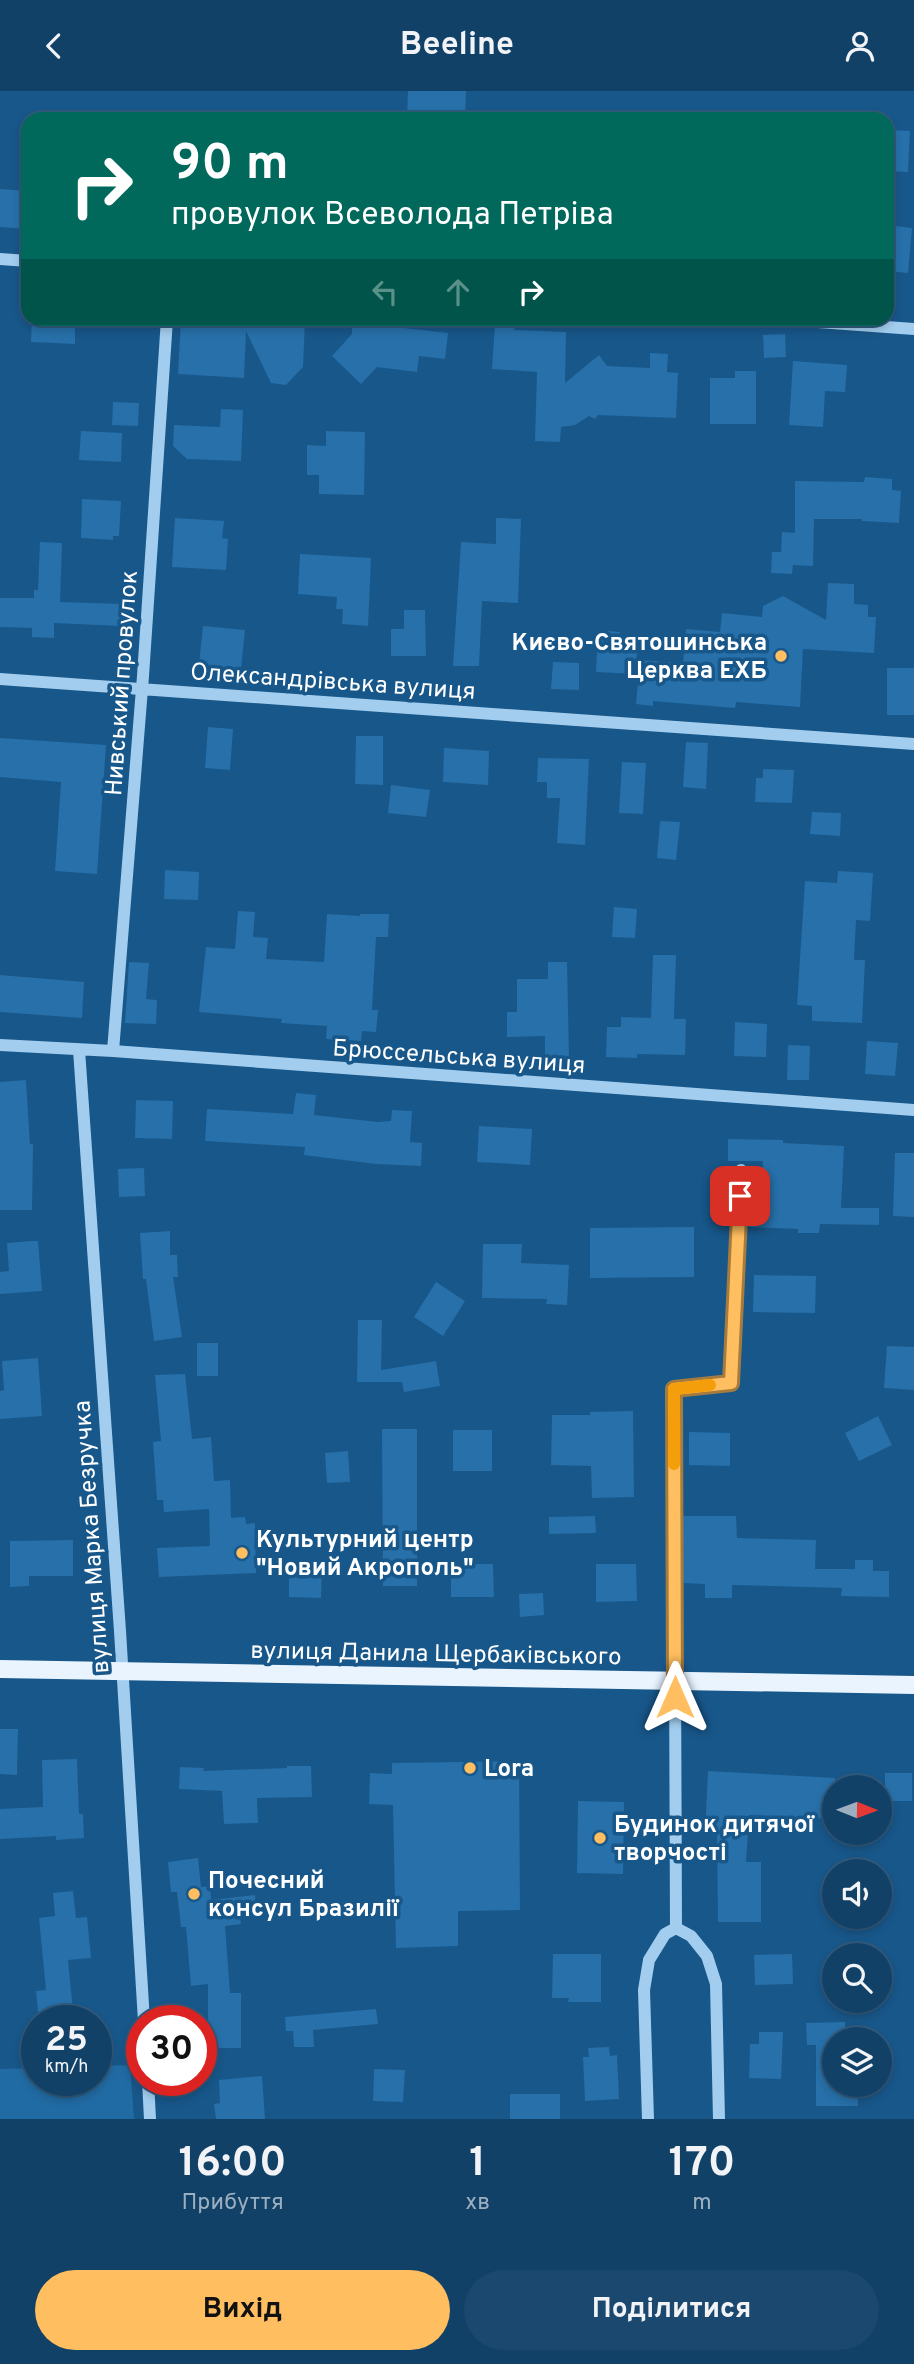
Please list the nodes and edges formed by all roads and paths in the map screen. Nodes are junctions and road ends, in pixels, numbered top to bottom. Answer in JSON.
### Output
{"nodes":[{"id":1,"x":0,"y":259,"type":"edge"},
{"id":2,"x":21,"y":260,"type":"edge"},
{"id":3,"x":167,"y":326,"type":"edge"},
{"id":4,"x":873,"y":326,"type":"edge"},
{"id":5,"x":914,"y":329,"type":"edge"},
{"id":6,"x":0,"y":679,"type":"edge"},
{"id":7,"x":142,"y":688,"type":"junction"},
{"id":8,"x":914,"y":744,"type":"edge"},
{"id":9,"x":0,"y":1045,"type":"edge"},
{"id":10,"x":79,"y":1050,"type":"junction"},
{"id":11,"x":113,"y":1051,"type":"junction"},
{"id":12,"x":914,"y":1110,"type":"edge"},
{"id":13,"x":741,"y":1170,"type":"dead end"},
{"id":14,"x":0,"y":1669,"type":"edge"},
{"id":15,"x":121,"y":1672,"type":"junction"},
{"id":16,"x":675,"y":1681,"type":"junction"},
{"id":17,"x":914,"y":1685,"type":"edge"},
{"id":18,"x":676,"y":1928,"type":"junction"},
{"id":19,"x":143,"y":2005,"type":"edge"},
{"id":20,"x":149,"y":2096,"type":"edge"},
{"id":21,"x":150,"y":2119,"type":"edge"},
{"id":22,"x":649,"y":2119,"type":"edge"},
{"id":23,"x":719,"y":2119,"type":"edge"}],
"edges":[{"from":1,"to":2,"type":"street"},
{"from":3,"to":7,"type":"street","name":"Нивський провулок"},
{"from":4,"to":5,"type":"street"},
{"from":6,"to":7,"type":"street","name":"Олександрівська вулиця"},
{"from":7,"to":8,"type":"street","name":"Олександрівська вулиця"},
{"from":7,"to":11,"type":"street","name":"Нивський провулок"},
{"from":9,"to":10,"type":"street","name":"Брюссельська вулиця"},
{"from":10,"to":11,"type":"street","name":"Брюссельська вулиця"},
{"from":10,"to":15,"type":"street","name":"вулиця Марка Безручка"},
{"from":11,"to":12,"type":"street","name":"Брюссельська вулиця"},
{"from":13,"to":16,"type":"street"},
{"from":14,"to":15,"type":"main road","name":"вулиця Данила Щербаківського"},
{"from":15,"to":16,"type":"main road","name":"вулиця Данила Щербаківського"},
{"from":15,"to":19,"type":"street","name":"вулиця Марка Безручка"},
{"from":16,"to":17,"type":"main road","name":"вулиця Данила Щербаківського"},
{"from":16,"to":18,"type":"street"},
{"from":18,"to":22,"type":"street"},
{"from":18,"to":23,"type":"street"},
{"from":20,"to":21,"type":"street"}]}
